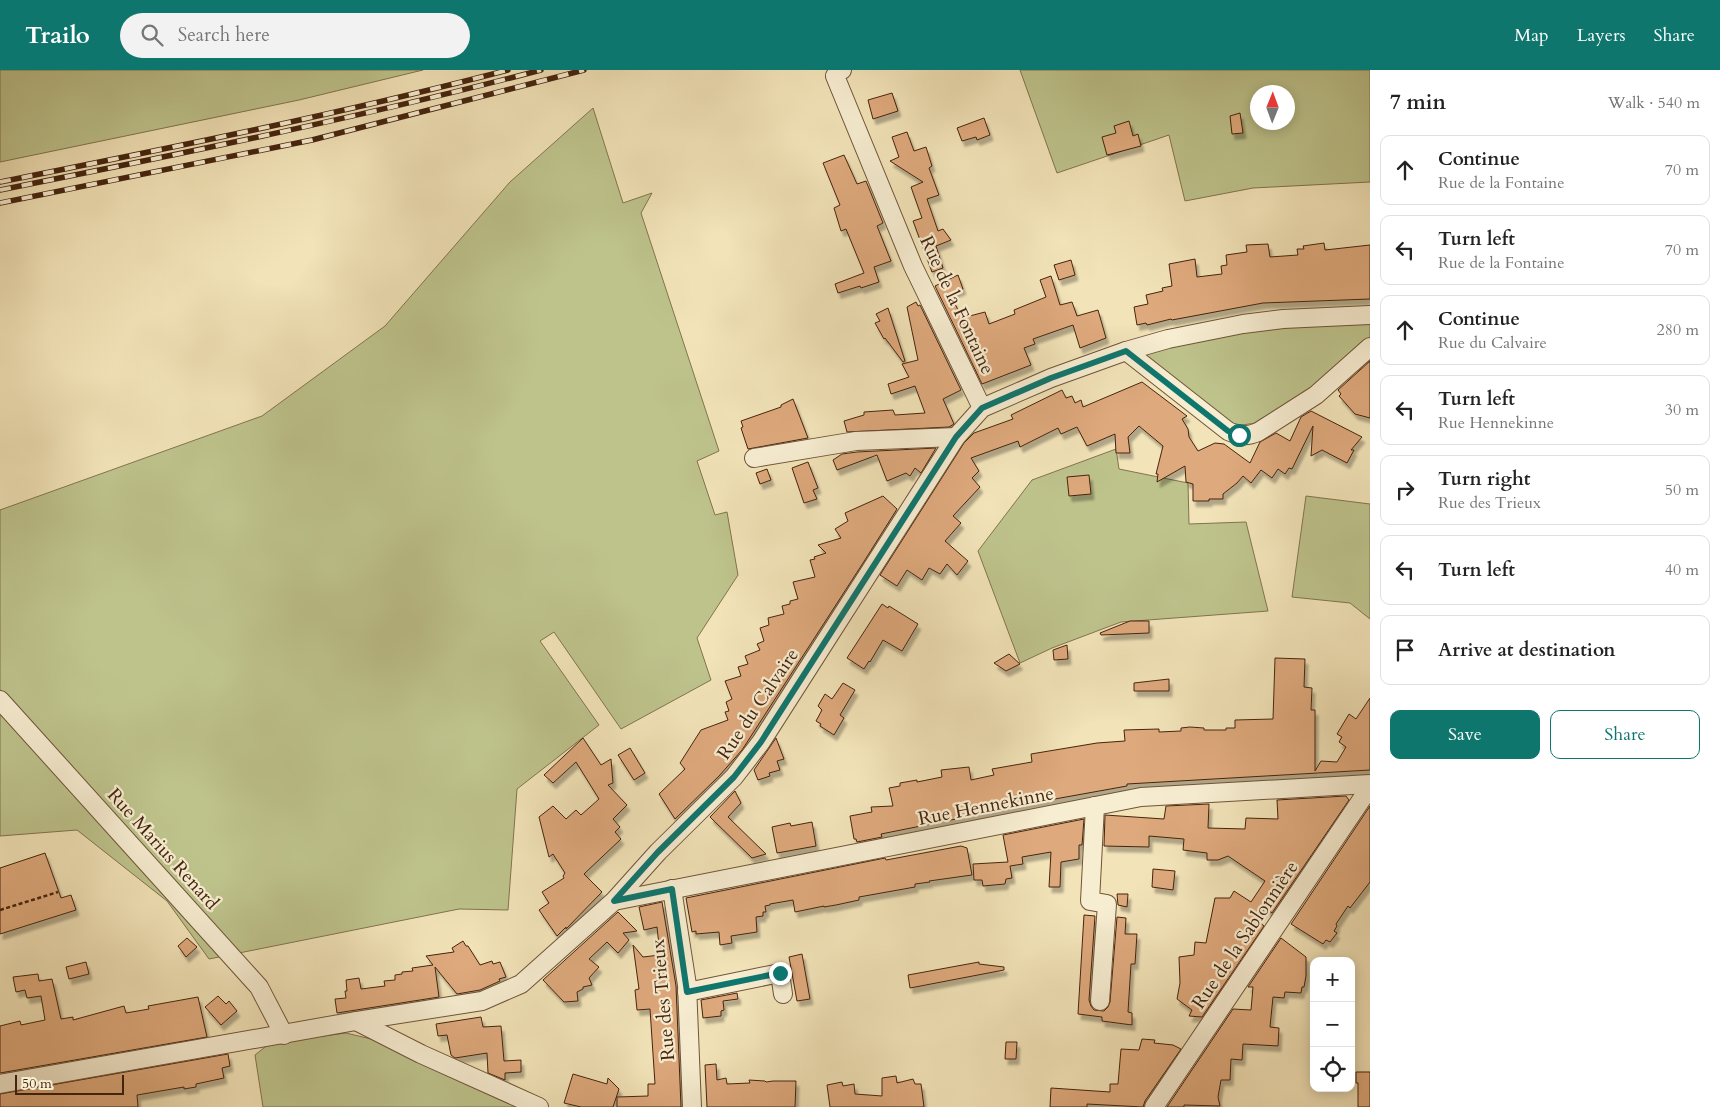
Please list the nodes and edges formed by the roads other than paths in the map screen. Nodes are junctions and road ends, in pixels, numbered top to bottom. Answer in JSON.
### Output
{"nodes":[{"id":1,"x":839,"y":73,"type":"edge"},
{"id":2,"x":1370,"y":315,"type":"edge"},
{"id":3,"x":1370,"y":347,"type":"edge"},
{"id":4,"x":1126,"y":351,"type":"junction"},
{"id":5,"x":982,"y":408,"type":"junction"},
{"id":6,"x":956,"y":437,"type":"junction"},
{"id":7,"x":754,"y":458,"type":"dead end"},
{"id":8,"x":0,"y":700,"type":"edge"},
{"id":9,"x":1370,"y":785,"type":"edge"},
{"id":10,"x":1095,"y":806,"type":"junction"},
{"id":11,"x":672,"y":889,"type":"junction"},
{"id":12,"x":614,"y":901,"type":"junction"},
{"id":13,"x":687,"y":992,"type":"junction"},
{"id":14,"x":783,"y":994,"type":"dead end"},
{"id":15,"x":1100,"y":1001,"type":"dead end"},
{"id":16,"x":356,"y":1022,"type":"junction"},
{"id":17,"x":284,"y":1034,"type":"junction"},
{"id":18,"x":0,"y":1084,"type":"edge"},
{"id":19,"x":539,"y":1107,"type":"edge"},
{"id":20,"x":692,"y":1107,"type":"edge"},
{"id":21,"x":1154,"y":1107,"type":"edge"}],
"edges":[{"from":1,"to":5,"type":"street","name":"Rue de la Fontaine"},
{"from":2,"to":4,"type":"street"},
{"from":3,"to":4,"type":"street"},
{"from":4,"to":5,"type":"street"},
{"from":5,"to":6,"type":"street","name":"Rue du Calvaire"},
{"from":6,"to":7,"type":"street"},
{"from":6,"to":12,"type":"street","name":"Rue du Calvaire"},
{"from":8,"to":17,"type":"street","name":"Rue Marius Renard"},
{"from":9,"to":10,"type":"street","name":"Rue Hennekinne"},
{"from":9,"to":21,"type":"street","name":"Rue de la Sablonnière"},
{"from":10,"to":11,"type":"street","name":"Rue Hennekinne"},
{"from":10,"to":15,"type":"street"},
{"from":11,"to":12,"type":"street","name":"Rue Hennekinne"},
{"from":11,"to":13,"type":"street","name":"Rue des Trieux"},
{"from":12,"to":16,"type":"street","name":"Rue du Calvaire"},
{"from":13,"to":14,"type":"street"},
{"from":13,"to":20,"type":"street","name":"Rue des Trieux"},
{"from":16,"to":17,"type":"street"},
{"from":16,"to":19,"type":"street"},
{"from":17,"to":18,"type":"street"}]}
